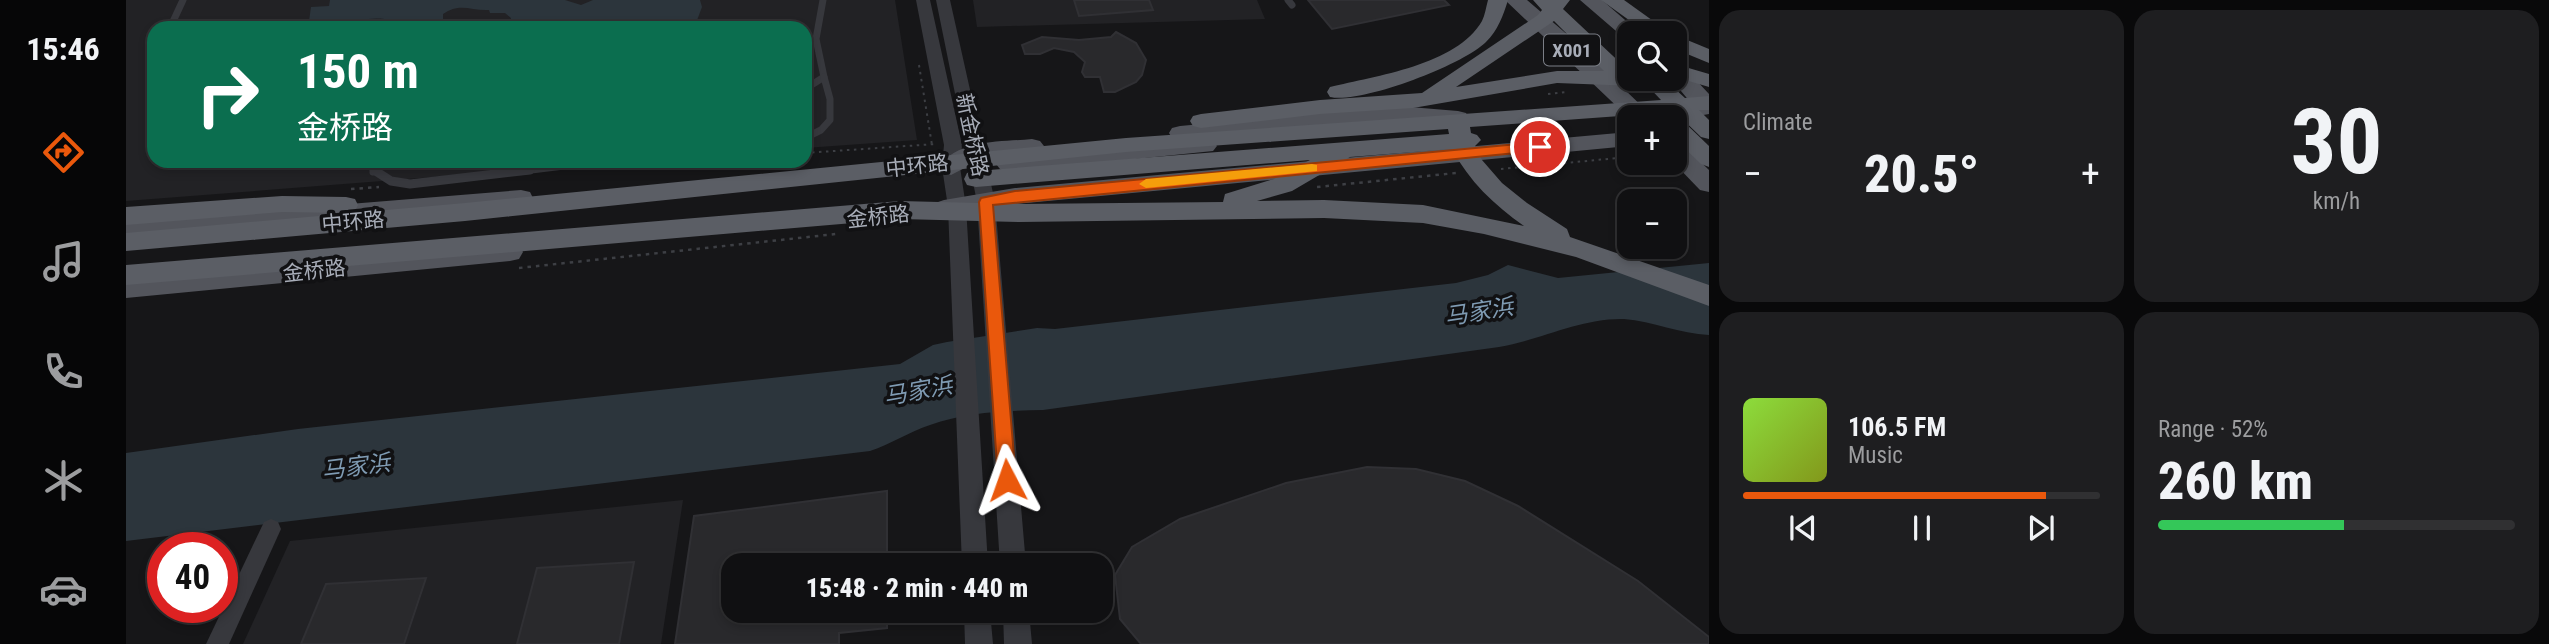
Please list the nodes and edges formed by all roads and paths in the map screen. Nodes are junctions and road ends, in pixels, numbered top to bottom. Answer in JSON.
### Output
{"nodes":[{"id":1,"x":183,"y":0,"type":"edge"},
{"id":2,"x":823,"y":0,"type":"edge"},
{"id":3,"x":923,"y":0,"type":"edge"},
{"id":4,"x":943,"y":0,"type":"edge"},
{"id":5,"x":1498,"y":0,"type":"edge"},
{"id":6,"x":1514,"y":0,"type":"edge"},
{"id":7,"x":1529,"y":0,"type":"edge"},
{"id":8,"x":1543,"y":0,"type":"edge"},
{"id":9,"x":1560,"y":0,"type":"edge"},
{"id":10,"x":1567,"y":0,"type":"edge"},
{"id":11,"x":1590,"y":0,"type":"edge"},
{"id":12,"x":1611,"y":0,"type":"edge"},
{"id":13,"x":173,"y":21,"type":"edge"},
{"id":14,"x":1642,"y":21,"type":"edge"},
{"id":15,"x":1617,"y":22,"type":"edge"},
{"id":16,"x":1617,"y":45,"type":"edge"},
{"id":17,"x":1687,"y":47,"type":"edge"},
{"id":18,"x":1617,"y":50,"type":"edge"},
{"id":19,"x":1709,"y":57,"type":"edge"},
{"id":20,"x":1617,"y":66,"type":"edge"},
{"id":21,"x":1687,"y":72,"type":"edge"},
{"id":22,"x":1709,"y":75,"type":"edge"},
{"id":23,"x":1617,"y":76,"type":"edge"},
{"id":24,"x":824,"y":77,"type":"junction"},
{"id":25,"x":1687,"y":83,"type":"edge"},
{"id":26,"x":812,"y":85,"type":"edge"},
{"id":27,"x":1665,"y":91,"type":"edge"},
{"id":28,"x":1676,"y":91,"type":"edge"},
{"id":29,"x":1708,"y":103,"type":"edge"},
{"id":30,"x":1621,"y":105,"type":"edge"},
{"id":31,"x":1651,"y":105,"type":"edge"},
{"id":32,"x":1687,"y":107,"type":"edge"},
{"id":33,"x":1687,"y":112,"type":"edge"},
{"id":34,"x":1687,"y":116,"type":"edge"},
{"id":35,"x":1617,"y":117,"type":"edge"},
{"id":36,"x":1458,"y":118,"type":"junction"},
{"id":37,"x":1617,"y":118,"type":"edge"},
{"id":38,"x":1617,"y":119,"type":"edge"},
{"id":39,"x":1173,"y":123,"type":"junction"},
{"id":40,"x":1709,"y":133,"type":"edge"},
{"id":41,"x":812,"y":134,"type":"edge"},
{"id":42,"x":1687,"y":135,"type":"edge"},
{"id":43,"x":1687,"y":136,"type":"edge"},
{"id":44,"x":1617,"y":140,"type":"edge"},
{"id":45,"x":1095,"y":148,"type":"junction"},
{"id":46,"x":812,"y":153,"type":"edge"},
{"id":47,"x":1459,"y":154,"type":"junction"},
{"id":48,"x":952,"y":155,"type":"junction"},
{"id":49,"x":1709,"y":159,"type":"edge"},
{"id":50,"x":869,"y":160,"type":"junction"},
{"id":51,"x":1687,"y":162,"type":"edge"},
{"id":52,"x":812,"y":165,"type":"edge"},
{"id":53,"x":374,"y":168,"type":"edge"},
{"id":54,"x":546,"y":168,"type":"edge"},
{"id":55,"x":776,"y":168,"type":"edge"},
{"id":56,"x":981,"y":177,"type":"junction"},
{"id":57,"x":1709,"y":184,"type":"edge"},
{"id":58,"x":346,"y":205,"type":"junction"},
{"id":59,"x":957,"y":207,"type":"junction"},
{"id":60,"x":1149,"y":211,"type":"junction"},
{"id":61,"x":126,"y":216,"type":"edge"},
{"id":62,"x":126,"y":229,"type":"edge"},
{"id":63,"x":835,"y":234,"type":"dead end"},
{"id":64,"x":126,"y":242,"type":"edge"},
{"id":65,"x":1582,"y":249,"type":"junction"},
{"id":66,"x":126,"y":261,"type":"edge"},
{"id":67,"x":514,"y":268,"type":"dead end"},
{"id":68,"x":126,"y":275,"type":"edge"},
{"id":69,"x":126,"y":288,"type":"edge"},
{"id":70,"x":1709,"y":296,"type":"edge"},
{"id":71,"x":271,"y":529,"type":"dead end"},
{"id":72,"x":974,"y":553,"type":"edge"},
{"id":73,"x":1012,"y":553,"type":"edge"},
{"id":74,"x":978,"y":623,"type":"edge"},
{"id":75,"x":1017,"y":623,"type":"edge"},
{"id":76,"x":218,"y":644,"type":"edge"},
{"id":77,"x":979,"y":644,"type":"edge"},
{"id":78,"x":1018,"y":644,"type":"edge"}],
"edges":[{"from":1,"to":13,"type":"lane"},
{"from":2,"to":24,"type":"lane"},
{"from":3,"to":48,"type":"street","name":"新金桥路"},
{"from":4,"to":56,"type":"street","name":"新金桥路"},
{"from":5,"to":39,"type":"highway"},
{"from":6,"to":30,"type":"main road","number":"X001"},
{"from":7,"to":18,"type":"highway"},
{"from":8,"to":31,"type":"highway","number":"X001"},
{"from":9,"to":60,"type":"highway"},
{"from":10,"to":16,"type":"highway","number":"X001"},
{"from":11,"to":15,"type":"main road","number":"X001"},
{"from":12,"to":14,"type":"highway"},
{"from":17,"to":19,"type":"highway"},
{"from":20,"to":65,"type":"highway"},
{"from":21,"to":22,"type":"highway"},
{"from":23,"to":39,"type":"highway"},
{"from":24,"to":26,"type":"lane"},
{"from":24,"to":41,"type":"lane"},
{"from":25,"to":29,"type":"main road"},
{"from":27,"to":40,"type":"highway"},
{"from":28,"to":29,"type":"highway"},
{"from":29,"to":32,"type":"main road","name":"金桥路"},
{"from":29,"to":33,"type":"main road"},
{"from":29,"to":34,"type":"highway"},
{"from":29,"to":45,"type":"highway","name":"中环路"},
{"from":35,"to":36,"type":"main road","name":"金桥路"},
{"from":36,"to":56,"type":"main road","name":"金桥路"},
{"from":36,"to":56,"type":"main road","name":"金桥路"},
{"from":37,"to":66,"type":"highway","name":"中环路"},
{"from":38,"to":47,"type":"main road"},
{"from":39,"to":50,"type":"highway"},
{"from":40,"to":42,"type":"main road"},
{"from":43,"to":49,"type":"highway"},
{"from":44,"to":47,"type":"main road","name":"金桥路"},
{"from":45,"to":50,"type":"highway"},
{"from":45,"to":64,"type":"highway","name":"中环路"},
{"from":46,"to":48,"type":"path"},
{"from":47,"to":56,"type":"main road","name":"金桥路"},
{"from":48,"to":56,"type":"main road","name":"金桥路"},
{"from":48,"to":59,"type":"street","name":"新金桥路"},
{"from":48,"to":62,"type":"main road","name":"金桥路"},
{"from":50,"to":52,"type":"highway"},
{"from":51,"to":57,"type":"main road"},
{"from":53,"to":54,"type":"lane"},
{"from":55,"to":58,"type":"highway"},
{"from":56,"to":59,"type":"main road","name":"金桥路"},
{"from":56,"to":73,"type":"street","name":"新金桥路"},
{"from":58,"to":61,"type":"highway"},
{"from":58,"to":62,"type":"highway"},
{"from":59,"to":69,"type":"main road","name":"金桥路"},
{"from":59,"to":72,"type":"street","name":"新金桥路"},
{"from":60,"to":65,"type":"highway"},
{"from":60,"to":68,"type":"highway"},
{"from":63,"to":67,"type":"path"},
{"from":65,"to":70,"type":"highway"},
{"from":71,"to":76,"type":"street"},
{"from":74,"to":77,"type":"street"},
{"from":75,"to":78,"type":"street"}]}
